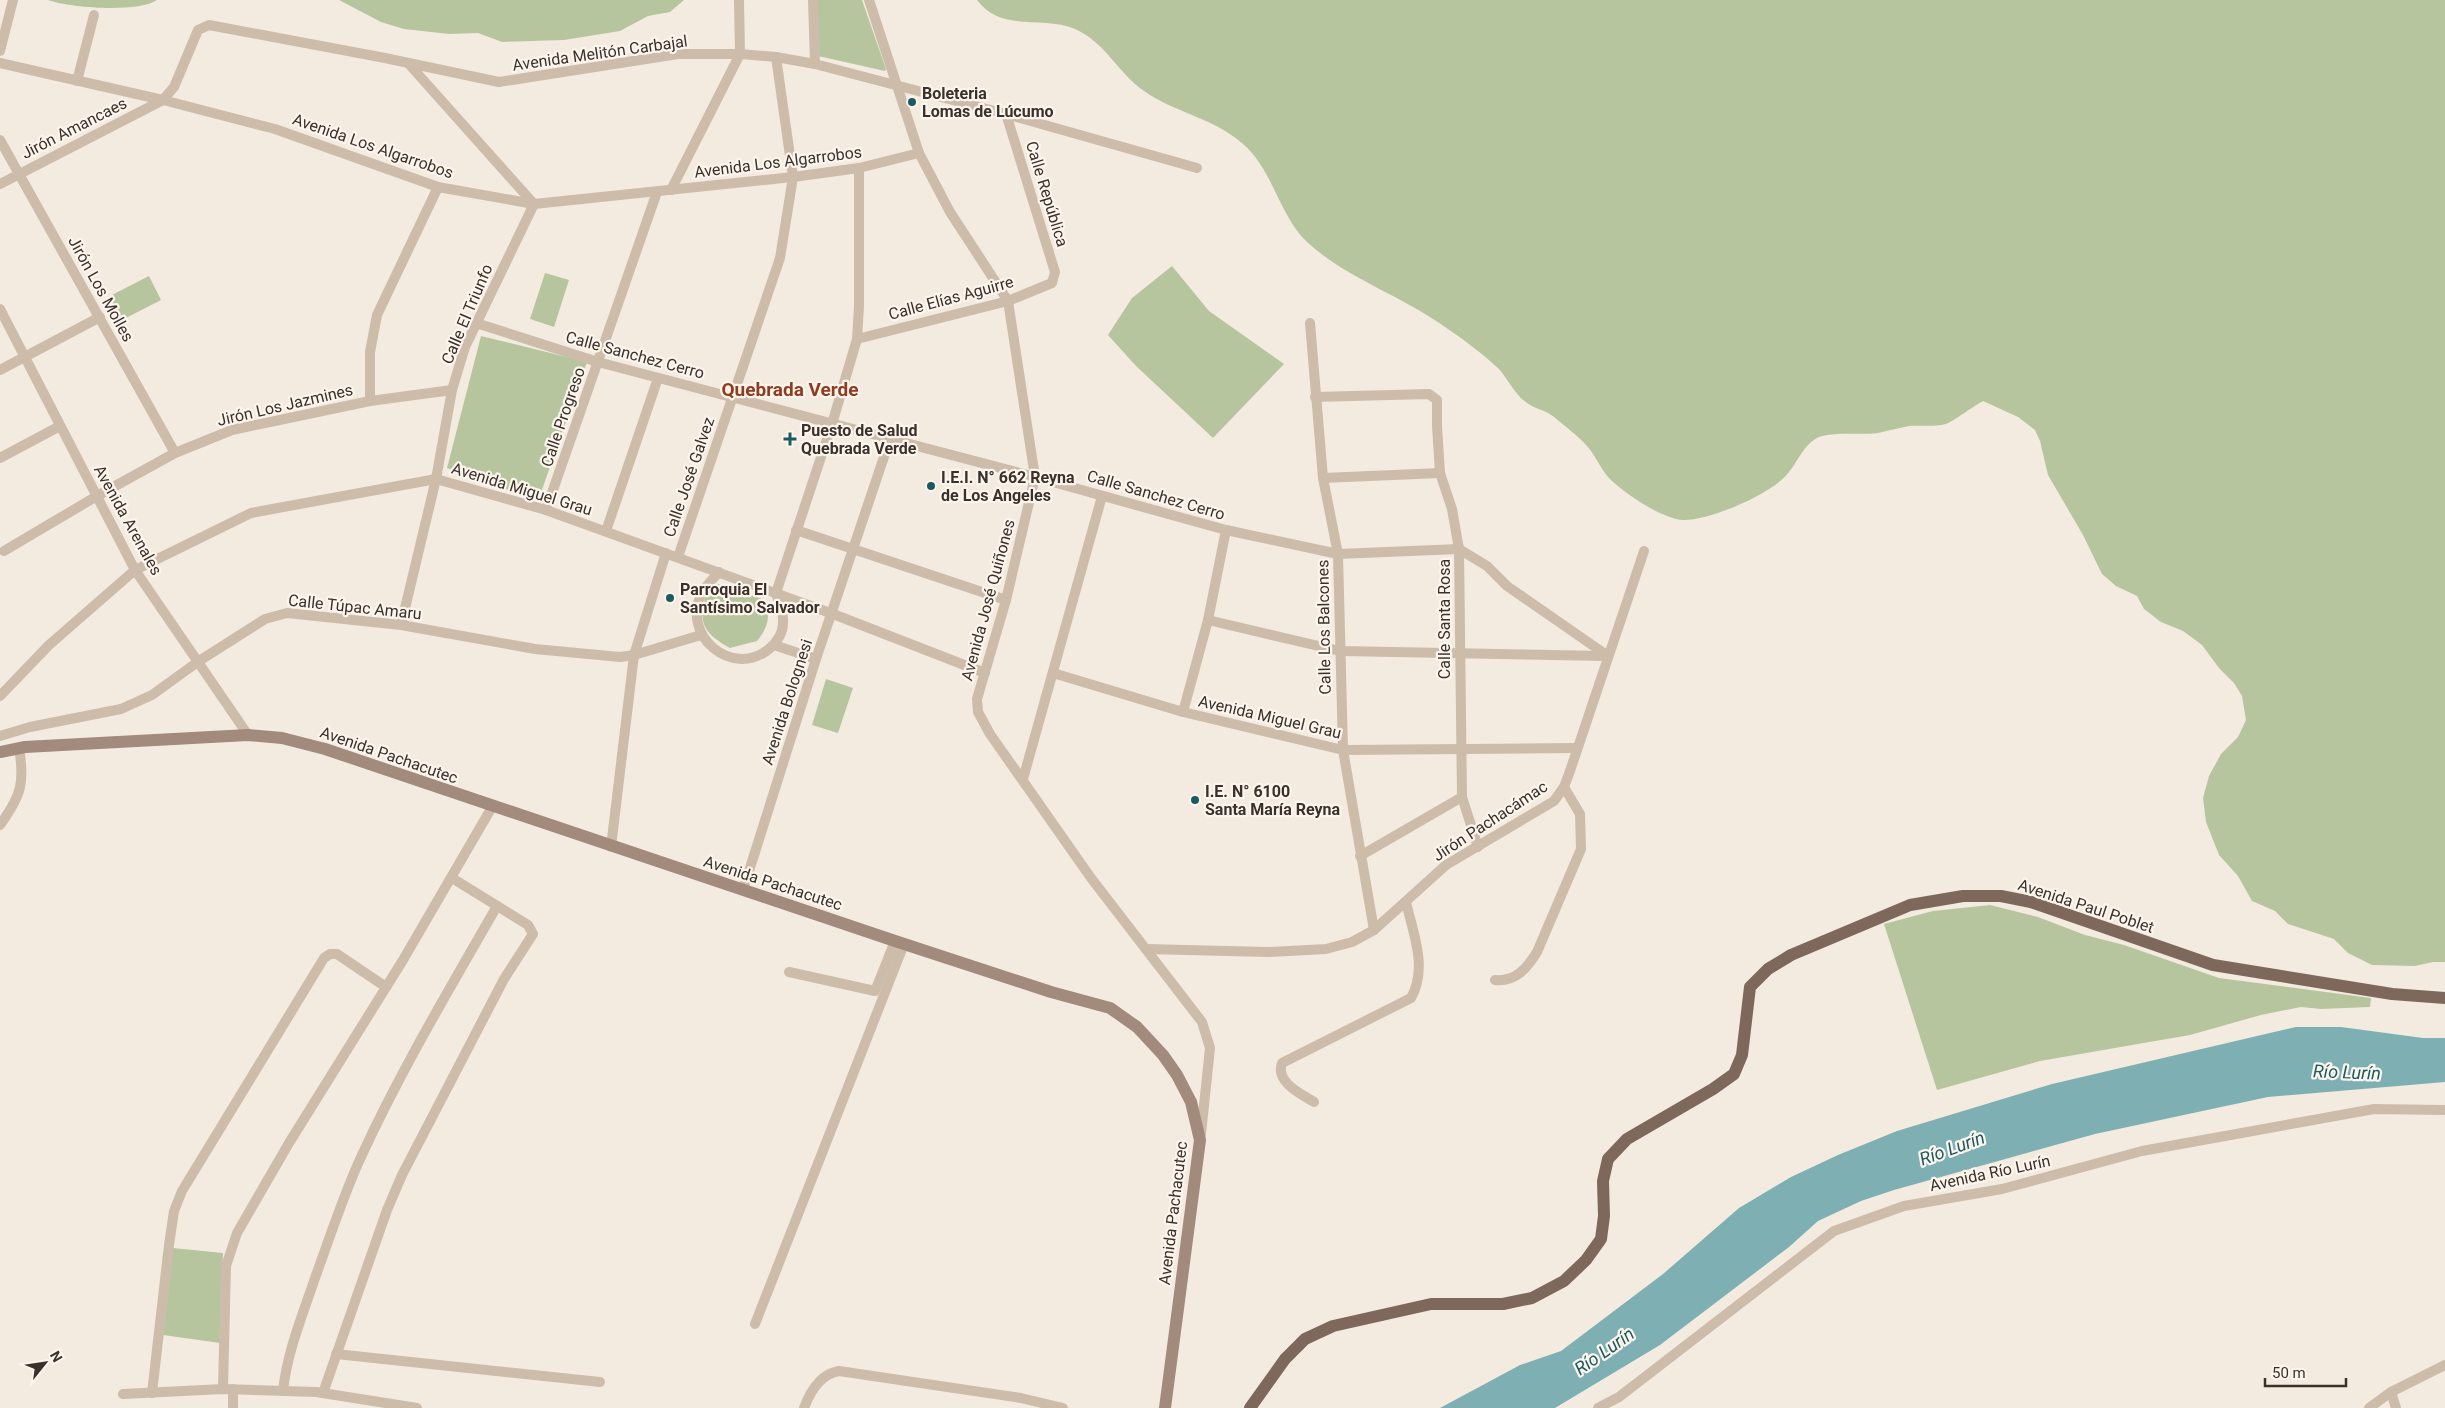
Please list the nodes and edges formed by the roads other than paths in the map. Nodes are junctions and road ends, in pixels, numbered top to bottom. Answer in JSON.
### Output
{"nodes":[{"id":1,"x":13,"y":0,"type":"edge"},
{"id":2,"x":739,"y":0,"type":"edge"},
{"id":3,"x":813,"y":0,"type":"edge"},
{"id":4,"x":868,"y":0,"type":"edge"},
{"id":5,"x":94,"y":16,"type":"dead end"},
{"id":6,"x":0,"y":51,"type":"edge"},
{"id":7,"x":740,"y":54,"type":"junction"},
{"id":8,"x":776,"y":56,"type":"junction"},
{"id":9,"x":0,"y":63,"type":"edge"},
{"id":10,"x":408,"y":63,"type":"junction"},
{"id":11,"x":815,"y":64,"type":"junction"},
{"id":12,"x":77,"y":81,"type":"junction"},
{"id":13,"x":896,"y":85,"type":"junction"},
{"id":14,"x":163,"y":100,"type":"junction"},
{"id":15,"x":1006,"y":114,"type":"junction"},
{"id":16,"x":0,"y":140,"type":"edge"},
{"id":17,"x":919,"y":153,"type":"junction"},
{"id":18,"x":859,"y":168,"type":"junction"},
{"id":19,"x":1197,"y":168,"type":"dead end"},
{"id":20,"x":18,"y":174,"type":"junction"},
{"id":21,"x":793,"y":177,"type":"junction"},
{"id":22,"x":0,"y":184,"type":"edge"},
{"id":23,"x":438,"y":186,"type":"junction"},
{"id":24,"x":671,"y":190,"type":"junction"},
{"id":25,"x":657,"y":192,"type":"junction"},
{"id":26,"x":534,"y":204,"type":"junction"},
{"id":27,"x":1052,"y":283,"type":"joint"},
{"id":28,"x":1008,"y":301,"type":"junction"},
{"id":29,"x":0,"y":309,"type":"edge"},
{"id":30,"x":100,"y":317,"type":"junction"},
{"id":31,"x":476,"y":323,"type":"junction"},
{"id":32,"x":1310,"y":323,"type":"dead end"},
{"id":33,"x":857,"y":339,"type":"junction"},
{"id":34,"x":25,"y":357,"type":"junction"},
{"id":35,"x":598,"y":362,"type":"junction"},
{"id":36,"x":0,"y":370,"type":"edge"},
{"id":37,"x":658,"y":378,"type":"junction"},
{"id":38,"x":452,"y":390,"type":"junction"},
{"id":39,"x":733,"y":396,"type":"junction"},
{"id":40,"x":1315,"y":397,"type":"junction"},
{"id":41,"x":370,"y":401,"type":"junction"},
{"id":42,"x":832,"y":424,"type":"junction"},
{"id":43,"x":60,"y":426,"type":"junction"},
{"id":44,"x":890,"y":439,"type":"junction"},
{"id":45,"x":175,"y":453,"type":"junction"},
{"id":46,"x":0,"y":458,"type":"edge"},
{"id":47,"x":1440,"y":473,"type":"junction"},
{"id":48,"x":1036,"y":477,"type":"junction"},
{"id":49,"x":1323,"y":478,"type":"junction"},
{"id":50,"x":436,"y":479,"type":"junction"},
{"id":51,"x":97,"y":496,"type":"junction"},
{"id":52,"x":1102,"y":496,"type":"junction"},
{"id":53,"x":546,"y":510,"type":"junction"},
{"id":54,"x":796,"y":530,"type":"junction"},
{"id":55,"x":1226,"y":530,"type":"junction"},
{"id":56,"x":606,"y":531,"type":"junction"},
{"id":57,"x":854,"y":548,"type":"junction"},
{"id":58,"x":1459,"y":549,"type":"junction"},
{"id":59,"x":4,"y":551,"type":"dead end"},
{"id":60,"x":1644,"y":551,"type":"dead end"},
{"id":61,"x":666,"y":553,"type":"junction"},
{"id":62,"x":1338,"y":554,"type":"junction"},
{"id":63,"x":678,"y":558,"type":"junction"},
{"id":64,"x":135,"y":570,"type":"junction"},
{"id":65,"x":719,"y":572,"type":"junction"},
{"id":66,"x":776,"y":593,"type":"junction"},
{"id":67,"x":1006,"y":600,"type":"junction"},
{"id":68,"x":833,"y":614,"type":"junction"},
{"id":69,"x":1208,"y":620,"type":"junction"},
{"id":70,"x":401,"y":625,"type":"junction"},
{"id":71,"x":701,"y":635,"type":"junction"},
{"id":72,"x":774,"y":645,"type":"junction"},
{"id":73,"x":1340,"y":651,"type":"junction"},
{"id":74,"x":1459,"y":654,"type":"junction"},
{"id":75,"x":634,"y":656,"type":"junction"},
{"id":76,"x":1608,"y":656,"type":"junction"},
{"id":77,"x":816,"y":659,"type":"junction"},
{"id":78,"x":199,"y":661,"type":"junction"},
{"id":79,"x":984,"y":673,"type":"junction"},
{"id":80,"x":1052,"y":673,"type":"junction"},
{"id":81,"x":0,"y":696,"type":"edge"},
{"id":82,"x":1183,"y":712,"type":"junction"},
{"id":83,"x":248,"y":735,"type":"junction"},
{"id":84,"x":0,"y":736,"type":"edge"},
{"id":85,"x":19,"y":748,"type":"junction"},
{"id":86,"x":1577,"y":748,"type":"junction"},
{"id":87,"x":1460,"y":749,"type":"junction"},
{"id":88,"x":1343,"y":750,"type":"junction"},
{"id":89,"x":0,"y":752,"type":"edge"},
{"id":90,"x":1023,"y":779,"type":"junction"},
{"id":91,"x":1564,"y":787,"type":"junction"},
{"id":92,"x":1462,"y":797,"type":"junction"},
{"id":93,"x":492,"y":807,"type":"junction"},
{"id":94,"x":0,"y":825,"type":"edge"},
{"id":95,"x":611,"y":847,"type":"junction"},
{"id":96,"x":1478,"y":847,"type":"junction"},
{"id":97,"x":1360,"y":856,"type":"junction"},
{"id":98,"x":452,"y":878,"type":"junction"},
{"id":99,"x":742,"y":890,"type":"junction"},
{"id":100,"x":1406,"y":902,"type":"junction"},
{"id":101,"x":497,"y":906,"type":"junction"},
{"id":102,"x":1374,"y":930,"type":"junction"},
{"id":103,"x":900,"y":943,"type":"junction"},
{"id":104,"x":1146,"y":949,"type":"junction"},
{"id":105,"x":789,"y":972,"type":"dead end"},
{"id":106,"x":1495,"y":980,"type":"dead end"},
{"id":107,"x":386,"y":987,"type":"junction"},
{"id":108,"x":2445,"y":998,"type":"edge"},
{"id":109,"x":1314,"y":1102,"type":"dead end"},
{"id":110,"x":2445,"y":1110,"type":"edge"},
{"id":111,"x":1200,"y":1140,"type":"junction"},
{"id":112,"x":755,"y":1324,"type":"dead end"},
{"id":113,"x":336,"y":1354,"type":"junction"},
{"id":114,"x":2445,"y":1364,"type":"edge"},
{"id":115,"x":600,"y":1382,"type":"dead end"},
{"id":116,"x":228,"y":1389,"type":"junction"},
{"id":117,"x":283,"y":1391,"type":"junction"},
{"id":118,"x":2391,"y":1392,"type":"junction"},
{"id":119,"x":152,"y":1393,"type":"junction"},
{"id":120,"x":323,"y":1393,"type":"junction"},
{"id":121,"x":123,"y":1394,"type":"dead end"},
{"id":122,"x":233,"y":1408,"type":"edge"},
{"id":123,"x":417,"y":1408,"type":"edge"},
{"id":124,"x":804,"y":1408,"type":"edge"},
{"id":125,"x":1063,"y":1408,"type":"edge"},
{"id":126,"x":1165,"y":1408,"type":"edge"},
{"id":127,"x":1250,"y":1408,"type":"edge"},
{"id":128,"x":1598,"y":1408,"type":"edge"},
{"id":129,"x":2368,"y":1408,"type":"edge"},
{"id":130,"x":2396,"y":1408,"type":"edge"}],
"edges":[{"from":1,"to":6,"type":"street"},
{"from":2,"to":7,"type":"street"},
{"from":3,"to":11,"type":"street"},
{"from":4,"to":13,"type":"street","name":"Avenida José Quiñones"},
{"from":5,"to":12,"type":"street"},
{"from":7,"to":8,"type":"street","name":"Avenida Melitón Carbajal"},
{"from":7,"to":10,"type":"street","name":"Avenida Melitón Carbajal"},
{"from":7,"to":24,"type":"street"},
{"from":8,"to":11,"type":"street","name":"Avenida Melitón Carbajal"},
{"from":8,"to":21,"type":"street","name":"Calle José Galvez"},
{"from":9,"to":12,"type":"street","name":"Avenida Los Algarrobos"},
{"from":10,"to":14,"type":"street","name":"Avenida Melitón Carbajal"},
{"from":10,"to":26,"type":"street"},
{"from":11,"to":13,"type":"street","name":"Avenida Melitón Carbajal"},
{"from":12,"to":14,"type":"street","name":"Avenida Los Algarrobos"},
{"from":13,"to":15,"type":"street","name":"Avenida Melitón Carbajal"},
{"from":13,"to":17,"type":"street","name":"Avenida José Quiñones"},
{"from":14,"to":20,"type":"street","name":"Jirón Amancaes"},
{"from":14,"to":23,"type":"street","name":"Avenida Los Algarrobos"},
{"from":15,"to":19,"type":"street","name":"Avenida Melitón Carbajal"},
{"from":15,"to":27,"type":"street","name":"Calle República"},
{"from":16,"to":20,"type":"street","name":"Jirón Los Molles"},
{"from":17,"to":18,"type":"street","name":"Avenida Los Algarrobos"},
{"from":17,"to":28,"type":"street","name":"Avenida José Quiñones"},
{"from":18,"to":21,"type":"street","name":"Avenida Los Algarrobos"},
{"from":18,"to":33,"type":"street"},
{"from":20,"to":22,"type":"street","name":"Jirón Amancaes"},
{"from":20,"to":30,"type":"street","name":"Jirón Los Molles"},
{"from":21,"to":24,"type":"street","name":"Avenida Los Algarrobos"},
{"from":21,"to":39,"type":"street","name":"Calle José Galvez"},
{"from":23,"to":26,"type":"street","name":"Avenida Los Algarrobos"},
{"from":23,"to":41,"type":"street"},
{"from":24,"to":25,"type":"street","name":"Avenida Los Algarrobos"},
{"from":25,"to":26,"type":"street","name":"Avenida Los Algarrobos"},
{"from":25,"to":35,"type":"street","name":"Calle Progreso"},
{"from":26,"to":31,"type":"street","name":"Calle El Triunfo"},
{"from":27,"to":28,"type":"street","name":"Calle Elías Aguirre"},
{"from":28,"to":33,"type":"street","name":"Calle Elías Aguirre"},
{"from":28,"to":48,"type":"street","name":"Avenida José Quiñones"},
{"from":29,"to":34,"type":"street","name":"Avenida Arenales"},
{"from":30,"to":34,"type":"street"},
{"from":30,"to":45,"type":"street","name":"Jirón Los Molles"},
{"from":31,"to":35,"type":"street","name":"Calle Sanchez Cerro"},
{"from":31,"to":38,"type":"street","name":"Calle El Triunfo"},
{"from":32,"to":40,"type":"street","name":"Calle Los Balcones"},
{"from":33,"to":42,"type":"street"},
{"from":34,"to":36,"type":"street"},
{"from":34,"to":43,"type":"street","name":"Avenida Arenales"},
{"from":35,"to":37,"type":"street","name":"Calle Sanchez Cerro"},
{"from":35,"to":53,"type":"street","name":"Calle Progreso"},
{"from":37,"to":39,"type":"street","name":"Calle Sanchez Cerro"},
{"from":37,"to":56,"type":"street"},
{"from":38,"to":41,"type":"street","name":"Jirón Los Jazmines"},
{"from":38,"to":50,"type":"street","name":"Calle El Triunfo"},
{"from":39,"to":42,"type":"street","name":"Calle Sanchez Cerro"},
{"from":39,"to":63,"type":"street","name":"Calle José Galvez"},
{"from":40,"to":47,"type":"street","name":"Calle Santa Rosa"},
{"from":40,"to":49,"type":"street","name":"Calle Los Balcones"},
{"from":41,"to":45,"type":"street","name":"Jirón Los Jazmines"},
{"from":42,"to":44,"type":"street","name":"Calle Sanchez Cerro"},
{"from":42,"to":54,"type":"street"},
{"from":43,"to":46,"type":"street"},
{"from":43,"to":51,"type":"street","name":"Avenida Arenales"},
{"from":44,"to":48,"type":"street","name":"Calle Sanchez Cerro"},
{"from":44,"to":57,"type":"street","name":"Avenida Bolognesi"},
{"from":45,"to":51,"type":"street","name":"Jirón Los Jazmines"},
{"from":47,"to":49,"type":"street"},
{"from":47,"to":58,"type":"street","name":"Calle Santa Rosa"},
{"from":48,"to":52,"type":"street","name":"Calle Sanchez Cerro"},
{"from":48,"to":67,"type":"street","name":"Avenida José Quiñones"},
{"from":49,"to":62,"type":"street","name":"Calle Los Balcones"},
{"from":50,"to":53,"type":"street","name":"Avenida Miguel Grau"},
{"from":50,"to":64,"type":"street","name":"Avenida Miguel Grau"},
{"from":50,"to":70,"type":"street","name":"Calle El Triunfo"},
{"from":51,"to":59,"type":"street","name":"Jirón Los Jazmines"},
{"from":51,"to":64,"type":"street","name":"Avenida Arenales"},
{"from":52,"to":55,"type":"street","name":"Calle Sanchez Cerro"},
{"from":52,"to":80,"type":"street"},
{"from":53,"to":56,"type":"street","name":"Avenida Miguel Grau"},
{"from":54,"to":57,"type":"street"},
{"from":54,"to":66,"type":"street"},
{"from":55,"to":62,"type":"street","name":"Calle Sanchez Cerro"},
{"from":55,"to":69,"type":"street"},
{"from":56,"to":61,"type":"street","name":"Avenida Miguel Grau"},
{"from":57,"to":67,"type":"street"},
{"from":57,"to":68,"type":"street","name":"Avenida Bolognesi"},
{"from":58,"to":62,"type":"street","name":"Calle Sanchez Cerro"},
{"from":58,"to":74,"type":"street","name":"Calle Santa Rosa"},
{"from":58,"to":76,"type":"street"},
{"from":60,"to":76,"type":"street","name":"Jirón Pachacámac"},
{"from":61,"to":63,"type":"street","name":"Avenida Miguel Grau"},
{"from":61,"to":75,"type":"street","name":"Calle José Galvez"},
{"from":62,"to":73,"type":"street","name":"Calle Los Balcones"},
{"from":63,"to":65,"type":"street","name":"Avenida Miguel Grau"},
{"from":64,"to":78,"type":"street","name":"Avenida Arenales"},
{"from":64,"to":81,"type":"street","name":"Avenida Miguel Grau"},
{"from":65,"to":66,"type":"street","name":"Avenida Miguel Grau"},
{"from":65,"to":71,"type":"street"},
{"from":66,"to":68,"type":"street","name":"Avenida Miguel Grau"},
{"from":66,"to":72,"type":"street"},
{"from":67,"to":79,"type":"street","name":"Avenida José Quiñones"},
{"from":68,"to":77,"type":"street","name":"Avenida Bolognesi"},
{"from":68,"to":79,"type":"street","name":"Avenida Miguel Grau"},
{"from":69,"to":73,"type":"street"},
{"from":69,"to":82,"type":"street"},
{"from":70,"to":75,"type":"street","name":"Calle Túpac Amaru"},
{"from":70,"to":78,"type":"street","name":"Calle Túpac Amaru"},
{"from":71,"to":72,"type":"street"},
{"from":71,"to":75,"type":"street","name":"Calle Túpac Amaru"},
{"from":72,"to":77,"type":"street"},
{"from":73,"to":74,"type":"street"},
{"from":73,"to":88,"type":"street","name":"Calle Los Balcones"},
{"from":74,"to":76,"type":"street"},
{"from":74,"to":87,"type":"street","name":"Calle Santa Rosa"},
{"from":75,"to":95,"type":"street","name":"Calle José Galvez"},
{"from":76,"to":86,"type":"street","name":"Jirón Pachacámac"},
{"from":77,"to":99,"type":"street","name":"Avenida Bolognesi"},
{"from":78,"to":83,"type":"street","name":"Avenida Arenales"},
{"from":78,"to":84,"type":"street","name":"Calle Túpac Amaru"},
{"from":79,"to":90,"type":"street","name":"Avenida José Quiñones"},
{"from":80,"to":82,"type":"street","name":"Avenida Miguel Grau"},
{"from":80,"to":90,"type":"street"},
{"from":82,"to":88,"type":"street","name":"Avenida Miguel Grau"},
{"from":83,"to":85,"type":"main road","name":"Avenida Pachacutec"},
{"from":83,"to":93,"type":"main road","name":"Avenida Pachacutec"},
{"from":85,"to":89,"type":"main road","name":"Avenida Pachacutec"},
{"from":85,"to":94,"type":"street"},
{"from":86,"to":87,"type":"street","name":"Avenida Miguel Grau"},
{"from":86,"to":91,"type":"street","name":"Jirón Pachacámac"},
{"from":87,"to":88,"type":"street","name":"Avenida Miguel Grau"},
{"from":87,"to":92,"type":"street","name":"Calle Santa Rosa"},
{"from":88,"to":97,"type":"street","name":"Calle Los Balcones"},
{"from":90,"to":104,"type":"street","name":"Avenida José Quiñones"},
{"from":91,"to":96,"type":"street","name":"Jirón Pachacámac"},
{"from":91,"to":106,"type":"street"},
{"from":92,"to":96,"type":"street","name":"Calle Santa Rosa"},
{"from":92,"to":97,"type":"street"},
{"from":93,"to":95,"type":"main road","name":"Avenida Pachacutec"},
{"from":93,"to":98,"type":"street"},
{"from":95,"to":99,"type":"main road","name":"Avenida Pachacutec"},
{"from":96,"to":100,"type":"street","name":"Jirón Pachacámac"},
{"from":97,"to":102,"type":"street","name":"Calle Los Balcones"},
{"from":98,"to":101,"type":"street"},
{"from":98,"to":107,"type":"street"},
{"from":99,"to":103,"type":"main road","name":"Avenida Pachacutec"},
{"from":100,"to":102,"type":"street","name":"Jirón Pachacámac"},
{"from":100,"to":109,"type":"street"},
{"from":101,"to":113,"type":"street"},
{"from":101,"to":117,"type":"street"},
{"from":102,"to":104,"type":"street","name":"Jirón Pachacámac"},
{"from":103,"to":105,"type":"street"},
{"from":103,"to":111,"type":"main road","name":"Avenida Pachacutec"},
{"from":103,"to":112,"type":"street"},
{"from":104,"to":111,"type":"street","name":"Avenida José Quiñones"},
{"from":107,"to":116,"type":"street"},
{"from":107,"to":119,"type":"street"},
{"from":108,"to":127,"type":"main road","name":"Avenida Paul Poblet"},
{"from":110,"to":128,"type":"street","name":"Avenida Río Lurín"},
{"from":111,"to":126,"type":"main road","name":"Avenida Pachacutec"},
{"from":113,"to":115,"type":"street"},
{"from":113,"to":120,"type":"street"},
{"from":114,"to":118,"type":"street"},
{"from":116,"to":117,"type":"street"},
{"from":116,"to":119,"type":"street"},
{"from":116,"to":122,"type":"street"},
{"from":117,"to":120,"type":"street"},
{"from":118,"to":129,"type":"street"},
{"from":118,"to":130,"type":"street"},
{"from":119,"to":121,"type":"street"},
{"from":120,"to":123,"type":"street"},
{"from":124,"to":125,"type":"street"}]}
